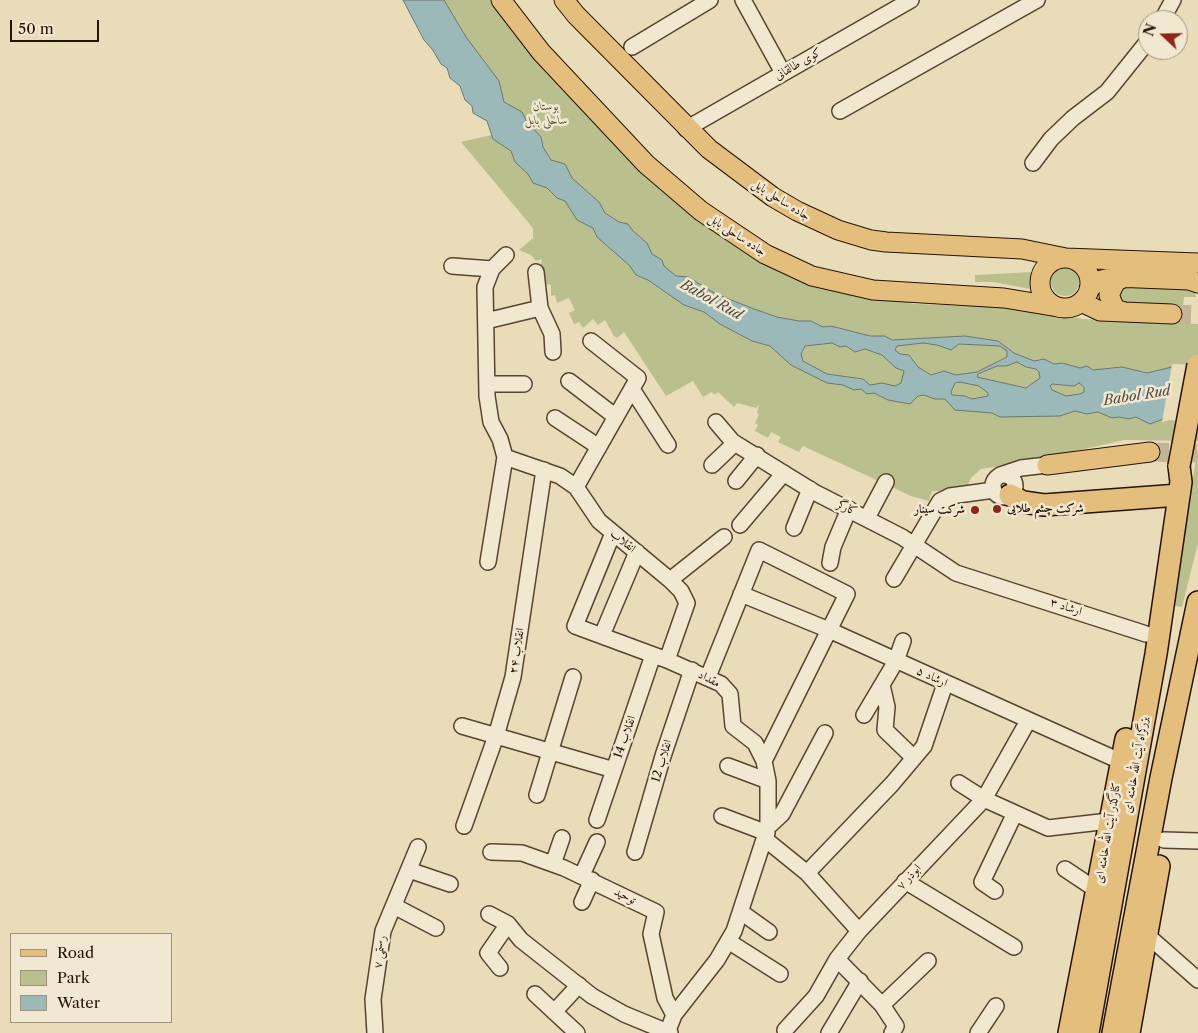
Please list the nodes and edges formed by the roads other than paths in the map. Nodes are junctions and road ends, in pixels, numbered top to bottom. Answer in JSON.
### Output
{"nodes":[{"id":1,"x":501,"y":0,"type":"edge"},
{"id":2,"x":564,"y":0,"type":"edge"},
{"id":3,"x":710,"y":0,"type":"edge"},
{"id":4,"x":743,"y":0,"type":"edge"},
{"id":5,"x":911,"y":0,"type":"edge"},
{"id":6,"x":1037,"y":0,"type":"edge"},
{"id":7,"x":632,"y":47,"type":"dead end"},
{"id":8,"x":1138,"y":53,"type":"edge"},
{"id":9,"x":783,"y":73,"type":"junction"},
{"id":10,"x":840,"y":111,"type":"dead end"},
{"id":11,"x":686,"y":129,"type":"junction"},
{"id":12,"x":1033,"y":162,"type":"dead end"},
{"id":13,"x":506,"y":255,"type":"dead end"},
{"id":14,"x":1066,"y":258,"type":"junction"},
{"id":15,"x":1198,"y":263,"type":"edge"},
{"id":16,"x":452,"y":266,"type":"dead end"},
{"id":17,"x":492,"y":269,"type":"junction"},
{"id":18,"x":536,"y":272,"type":"dead end"},
{"id":19,"x":1126,"y":278,"type":"junction"},
{"id":20,"x":1198,"y":283,"type":"edge"},
{"id":21,"x":1085,"y":296,"type":"junction"},
{"id":22,"x":540,"y":308,"type":"junction"},
{"id":23,"x":1058,"y":308,"type":"junction"},
{"id":24,"x":1125,"y":312,"type":"junction"},
{"id":25,"x":1172,"y":314,"type":"tunnel mouth"},
{"id":26,"x":486,"y":322,"type":"junction"},
{"id":27,"x":591,"y":341,"type":"dead end"},
{"id":28,"x":553,"y":352,"type":"dead end"},
{"id":29,"x":1198,"y":365,"type":"edge"},
{"id":30,"x":569,"y":381,"type":"dead end"},
{"id":31,"x":635,"y":383,"type":"junction"},
{"id":32,"x":487,"y":384,"type":"junction"},
{"id":33,"x":524,"y":384,"type":"dead end"},
{"id":34,"x":616,"y":417,"type":"junction"},
{"id":35,"x":555,"y":418,"type":"dead end"},
{"id":36,"x":716,"y":422,"type":"dead end"},
{"id":37,"x":735,"y":443,"type":"junction"},
{"id":38,"x":668,"y":445,"type":"dead end"},
{"id":39,"x":599,"y":447,"type":"junction"},
{"id":40,"x":1150,"y":452,"type":"tunnel mouth"},
{"id":41,"x":504,"y":456,"type":"junction"},
{"id":42,"x":757,"y":456,"type":"junction"},
{"id":43,"x":712,"y":465,"type":"dead end"},
{"id":44,"x":1047,"y":465,"type":"junction"},
{"id":45,"x":544,"y":470,"type":"junction"},
{"id":46,"x":784,"y":473,"type":"junction"},
{"id":47,"x":736,"y":481,"type":"dead end"},
{"id":48,"x":1180,"y":481,"type":"junction"},
{"id":49,"x":886,"y":482,"type":"dead end"},
{"id":50,"x":576,"y":487,"type":"junction"},
{"id":51,"x":810,"y":490,"type":"junction"},
{"id":52,"x":1006,"y":492,"type":"junction"},
{"id":53,"x":849,"y":509,"type":"junction"},
{"id":54,"x":867,"y":518,"type":"junction"},
{"id":55,"x":740,"y":525,"type":"dead end"},
{"id":56,"x":794,"y":528,"type":"dead end"},
{"id":57,"x":613,"y":533,"type":"junction"},
{"id":58,"x":724,"y":537,"type":"dead end"},
{"id":59,"x":914,"y":546,"type":"junction"},
{"id":60,"x":637,"y":552,"type":"junction"},
{"id":61,"x":488,"y":562,"type":"dead end"},
{"id":62,"x":830,"y":563,"type":"dead end"},
{"id":63,"x":1167,"y":577,"type":"junction"},
{"id":64,"x":894,"y":578,"type":"dead end"},
{"id":65,"x":670,"y":580,"type":"junction"},
{"id":66,"x":986,"y":582,"type":"joint"},
{"id":67,"x":741,"y":594,"type":"junction"},
{"id":68,"x":1198,"y":602,"type":"edge"},
{"id":69,"x":605,"y":628,"type":"dead end"},
{"id":70,"x":829,"y":630,"type":"junction"},
{"id":71,"x":1146,"y":634,"type":"junction"},
{"id":72,"x":903,"y":641,"type":"dead end"},
{"id":73,"x":660,"y":658,"type":"junction"},
{"id":74,"x":896,"y":661,"type":"junction"},
{"id":75,"x":1198,"y":668,"type":"edge"},
{"id":76,"x":692,"y":670,"type":"junction"},
{"id":77,"x":573,"y":677,"type":"dead end"},
{"id":78,"x":708,"y":677,"type":"junction"},
{"id":79,"x":945,"y":684,"type":"junction"},
{"id":80,"x":882,"y":685,"type":"junction"},
{"id":81,"x":864,"y":716,"type":"dead end"},
{"id":82,"x":1028,"y":721,"type":"junction"},
{"id":83,"x":462,"y":726,"type":"dead end"},
{"id":84,"x":1136,"y":727,"type":"junction"},
{"id":85,"x":825,"y":732,"type":"dead end"},
{"id":86,"x":496,"y":736,"type":"junction"},
{"id":87,"x":550,"y":752,"type":"junction"},
{"id":88,"x":914,"y":758,"type":"junction"},
{"id":89,"x":764,"y":761,"type":"junction"},
{"id":90,"x":1122,"y":762,"type":"junction"},
{"id":91,"x":728,"y":766,"type":"dead end"},
{"id":92,"x":614,"y":770,"type":"junction"},
{"id":93,"x":1169,"y":779,"type":"junction"},
{"id":94,"x":768,"y":781,"type":"junction"},
{"id":95,"x":959,"y":783,"type":"dead end"},
{"id":96,"x":537,"y":795,"type":"dead end"},
{"id":97,"x":984,"y":799,"type":"junction"},
{"id":98,"x":1015,"y":813,"type":"junction"},
{"id":99,"x":722,"y":816,"type":"dead end"},
{"id":100,"x":597,"y":820,"type":"dead end"},
{"id":101,"x":1110,"y":821,"type":"junction"},
{"id":102,"x":464,"y":826,"type":"dead end"},
{"id":103,"x":767,"y":833,"type":"junction"},
{"id":104,"x":562,"y":838,"type":"dead end"},
{"id":105,"x":1164,"y":840,"type":"junction"},
{"id":106,"x":1198,"y":840,"type":"edge"},
{"id":107,"x":597,"y":842,"type":"dead end"},
{"id":108,"x":418,"y":847,"type":"dead end"},
{"id":109,"x":491,"y":852,"type":"dead end"},
{"id":110,"x":636,"y":852,"type":"dead end"},
{"id":111,"x":553,"y":864,"type":"junction"},
{"id":112,"x":1065,"y":869,"type":"dead end"},
{"id":113,"x":409,"y":870,"type":"junction"},
{"id":114,"x":807,"y":873,"type":"junction"},
{"id":115,"x":587,"y":878,"type":"junction"},
{"id":116,"x":905,"y":881,"type":"junction"},
{"id":117,"x":450,"y":884,"type":"dead end"},
{"id":118,"x":995,"y":891,"type":"dead end"},
{"id":119,"x":1098,"y":891,"type":"junction"},
{"id":120,"x":582,"y":902,"type":"dead end"},
{"id":121,"x":394,"y":906,"type":"junction"},
{"id":122,"x":741,"y":912,"type":"junction"},
{"id":123,"x":490,"y":914,"type":"dead end"},
{"id":124,"x":508,"y":924,"type":"junction"},
{"id":125,"x":436,"y":928,"type":"dead end"},
{"id":126,"x":859,"y":931,"type":"junction"},
{"id":127,"x":769,"y":932,"type":"dead end"},
{"id":128,"x":1147,"y":935,"type":"junction"},
{"id":129,"x":728,"y":941,"type":"junction"},
{"id":130,"x":1014,"y":947,"type":"dead end"},
{"id":131,"x":836,"y":959,"type":"junction"},
{"id":132,"x":928,"y":961,"type":"dead end"},
{"id":133,"x":500,"y":968,"type":"dead end"},
{"id":134,"x":1132,"y":970,"type":"junction"},
{"id":135,"x":780,"y":974,"type":"dead end"},
{"id":136,"x":1198,"y":980,"type":"edge"},
{"id":137,"x":860,"y":981,"type":"junction"},
{"id":138,"x":579,"y":985,"type":"junction"},
{"id":139,"x":535,"y":994,"type":"dead end"},
{"id":140,"x":882,"y":1005,"type":"junction"},
{"id":141,"x":996,"y":1006,"type":"dead end"},
{"id":142,"x":554,"y":1012,"type":"junction"},
{"id":143,"x":674,"y":1016,"type":"junction"},
{"id":144,"x":785,"y":1030,"type":"dead end"},
{"id":145,"x":894,"y":1030,"type":"edge"},
{"id":146,"x":829,"y":1032,"type":"edge"},
{"id":147,"x":375,"y":1033,"type":"edge"},
{"id":148,"x":577,"y":1033,"type":"edge"},
{"id":149,"x":668,"y":1033,"type":"edge"},
{"id":150,"x":978,"y":1033,"type":"edge"},
{"id":151,"x":1069,"y":1033,"type":"edge"},
{"id":152,"x":1088,"y":1033,"type":"edge"},
{"id":153,"x":1113,"y":1033,"type":"edge"},
{"id":154,"x":1129,"y":1033,"type":"edge"}],
"edges":[{"from":1,"to":23,"type":"main road","name":"جاده ساحلی بابل"},
{"from":2,"to":11,"type":"main road","name":"جاده ساحلی بایل"},
{"from":3,"to":7,"type":"street"},
{"from":4,"to":9,"type":"street"},
{"from":5,"to":9,"type":"street","name":"کوی طالقانی"},
{"from":6,"to":10,"type":"street"},
{"from":8,"to":12,"type":"street"},
{"from":9,"to":11,"type":"street","name":"کوی طالقانی"},
{"from":11,"to":14,"type":"main road","name":"جاده ساحلی بایل"},
{"from":13,"to":17,"type":"street"},
{"from":14,"to":15,"type":"main road"},
{"from":14,"to":21,"type":"main road"},
{"from":14,"to":23,"type":"main road"},
{"from":16,"to":17,"type":"street"},
{"from":17,"to":26,"type":"street"},
{"from":18,"to":22,"type":"street"},
{"from":19,"to":20,"type":"main road"},
{"from":19,"to":21,"type":"main road"},
{"from":19,"to":24,"type":"main road"},
{"from":21,"to":23,"type":"main road"},
{"from":21,"to":24,"type":"main road"},
{"from":22,"to":26,"type":"street"},
{"from":22,"to":28,"type":"street"},
{"from":24,"to":25,"type":"main road"},
{"from":26,"to":32,"type":"street"},
{"from":27,"to":31,"type":"street"},
{"from":29,"to":48,"type":"highway","name":"بزرگراه آیت الله خامنه ای","bridge":true},
{"from":30,"to":34,"type":"street"},
{"from":31,"to":34,"type":"street"},
{"from":31,"to":38,"type":"street"},
{"from":32,"to":33,"type":"street"},
{"from":32,"to":41,"type":"street"},
{"from":34,"to":39,"type":"street"},
{"from":35,"to":39,"type":"street"},
{"from":36,"to":37,"type":"street","name":"کارگر"},
{"from":37,"to":42,"type":"street","name":"کارگر"},
{"from":37,"to":43,"type":"street"},
{"from":39,"to":50,"type":"street"},
{"from":40,"to":44,"type":"main road"},
{"from":41,"to":45,"type":"street","name":"انقلاب"},
{"from":41,"to":61,"type":"street"},
{"from":42,"to":46,"type":"street","name":"کارگر"},
{"from":42,"to":47,"type":"street"},
{"from":44,"to":52,"type":"street"},
{"from":44,"to":52,"type":"street"},
{"from":45,"to":50,"type":"street","name":"انقلاب"},
{"from":45,"to":86,"type":"street","name":"انقلاب ۲۴"},
{"from":46,"to":51,"type":"street","name":"کارگر"},
{"from":46,"to":55,"type":"street"},
{"from":48,"to":52,"type":"highway"},
{"from":48,"to":63,"type":"highway","name":"بزرگراه آیت الله خامنه ای"},
{"from":49,"to":54,"type":"street"},
{"from":50,"to":57,"type":"street","name":"انقلاب"},
{"from":51,"to":53,"type":"street","name":"کارگر"},
{"from":51,"to":56,"type":"street"},
{"from":52,"to":59,"type":"street"},
{"from":53,"to":54,"type":"street","name":"کارگر"},
{"from":53,"to":62,"type":"street"},
{"from":54,"to":59,"type":"street","name":"کارگر"},
{"from":57,"to":60,"type":"street","name":"انقلاب"},
{"from":57,"to":73,"type":"street","name":"مقداد"},
{"from":58,"to":65,"type":"street"},
{"from":59,"to":64,"type":"street"},
{"from":59,"to":66,"type":"street","name":"کارگر"},
{"from":60,"to":65,"type":"street","name":"انقلاب"},
{"from":60,"to":69,"type":"street"},
{"from":63,"to":71,"type":"highway","name":"کنارگذر آیت الله خامنه ای"},
{"from":63,"to":84,"type":"highway","name":"بزرگراه آیت الله خامنه ای"},
{"from":65,"to":73,"type":"street","name":"انقلاب"},
{"from":66,"to":71,"type":"street","name":"ارشاد ۳"},
{"from":67,"to":70,"type":"street","name":"ارشاد ۵"},
{"from":67,"to":70,"type":"street"},
{"from":67,"to":78,"type":"street"},
{"from":68,"to":93,"type":"highway"},
{"from":70,"to":74,"type":"street","name":"ارشاد ۵"},
{"from":70,"to":89,"type":"street"},
{"from":71,"to":84,"type":"highway","name":"کنارگذر آیت الله خامنه ای"},
{"from":72,"to":74,"type":"street"},
{"from":73,"to":76,"type":"street","name":"مقداد"},
{"from":73,"to":92,"type":"street","name":"انقلاب 14"},
{"from":74,"to":79,"type":"street","name":"ارشاد ۵"},
{"from":74,"to":80,"type":"street"},
{"from":75,"to":93,"type":"highway"},
{"from":76,"to":78,"type":"street","name":"مقداد"},
{"from":76,"to":110,"type":"street","name":"انقلاب 12"},
{"from":77,"to":87,"type":"street"},
{"from":78,"to":89,"type":"street","name":"مقداد"},
{"from":79,"to":82,"type":"street","name":"ارشاد ۵"},
{"from":79,"to":88,"type":"street"},
{"from":80,"to":81,"type":"street"},
{"from":80,"to":88,"type":"street"},
{"from":82,"to":90,"type":"street","name":"ارشاد ۵"},
{"from":82,"to":97,"type":"street","name":"ابوذر ۷"},
{"from":83,"to":86,"type":"street"},
{"from":84,"to":90,"type":"highway","name":"کنارگذر آیت الله خامنه ای"},
{"from":84,"to":152,"type":"highway","name":"بزرگراه آیت الله خامنه ای"},
{"from":85,"to":103,"type":"street"},
{"from":86,"to":87,"type":"street"},
{"from":86,"to":102,"type":"street","name":"انقلاب ۲۴"},
{"from":87,"to":92,"type":"street"},
{"from":87,"to":96,"type":"street"},
{"from":88,"to":114,"type":"street"},
{"from":89,"to":94,"type":"street","name":"مقداد"},
{"from":90,"to":101,"type":"highway","name":"کنارگذر آیت الله خامنه ای"},
{"from":91,"to":94,"type":"street"},
{"from":92,"to":100,"type":"street","name":"انقلاب 14"},
{"from":93,"to":105,"type":"highway"},
{"from":93,"to":134,"type":"highway"},
{"from":94,"to":103,"type":"street","name":"مقداد"},
{"from":95,"to":97,"type":"street"},
{"from":97,"to":98,"type":"street"},
{"from":97,"to":116,"type":"street","name":"ابوذر ۷"},
{"from":98,"to":101,"type":"street"},
{"from":98,"to":118,"type":"street"},
{"from":99,"to":103,"type":"street"},
{"from":101,"to":119,"type":"highway","name":"کنارگذر آیت الله خامنه ای"},
{"from":103,"to":114,"type":"street"},
{"from":103,"to":122,"type":"street"},
{"from":104,"to":111,"type":"street"},
{"from":105,"to":106,"type":"street"},
{"from":105,"to":128,"type":"highway"},
{"from":107,"to":115,"type":"street"},
{"from":108,"to":113,"type":"street","name":"رستمی ۷"},
{"from":109,"to":111,"type":"street","name":"توحید"},
{"from":111,"to":115,"type":"street","name":"توحید"},
{"from":112,"to":119,"type":"street"},
{"from":113,"to":117,"type":"street"},
{"from":113,"to":121,"type":"street","name":"رستمی ۷"},
{"from":114,"to":126,"type":"street"},
{"from":115,"to":120,"type":"street"},
{"from":115,"to":143,"type":"street","name":"توحید"},
{"from":116,"to":126,"type":"street","name":"ابوذر ۷"},
{"from":116,"to":130,"type":"street"},
{"from":119,"to":151,"type":"highway","name":"کنارگذر آیت الله خامنه ای"},
{"from":121,"to":125,"type":"street"},
{"from":121,"to":147,"type":"street","name":"رستمی ۷"},
{"from":122,"to":127,"type":"street"},
{"from":122,"to":129,"type":"street"},
{"from":123,"to":124,"type":"street"},
{"from":124,"to":133,"type":"street"},
{"from":124,"to":138,"type":"street"},
{"from":126,"to":131,"type":"street","name":"ابوذر ۷"},
{"from":128,"to":134,"type":"highway"},
{"from":128,"to":136,"type":"street"},
{"from":129,"to":135,"type":"street"},
{"from":129,"to":143,"type":"street"},
{"from":131,"to":137,"type":"street"},
{"from":131,"to":144,"type":"street","name":"ابوذر ۷"},
{"from":132,"to":140,"type":"street"},
{"from":134,"to":153,"type":"highway"},
{"from":134,"to":154,"type":"highway"},
{"from":137,"to":140,"type":"street"},
{"from":137,"to":146,"type":"street"},
{"from":138,"to":142,"type":"street"},
{"from":138,"to":149,"type":"street"},
{"from":139,"to":142,"type":"street"},
{"from":140,"to":145,"type":"street"},
{"from":141,"to":150,"type":"street"},
{"from":142,"to":148,"type":"street"},
{"from":143,"to":149,"type":"street"}]}
